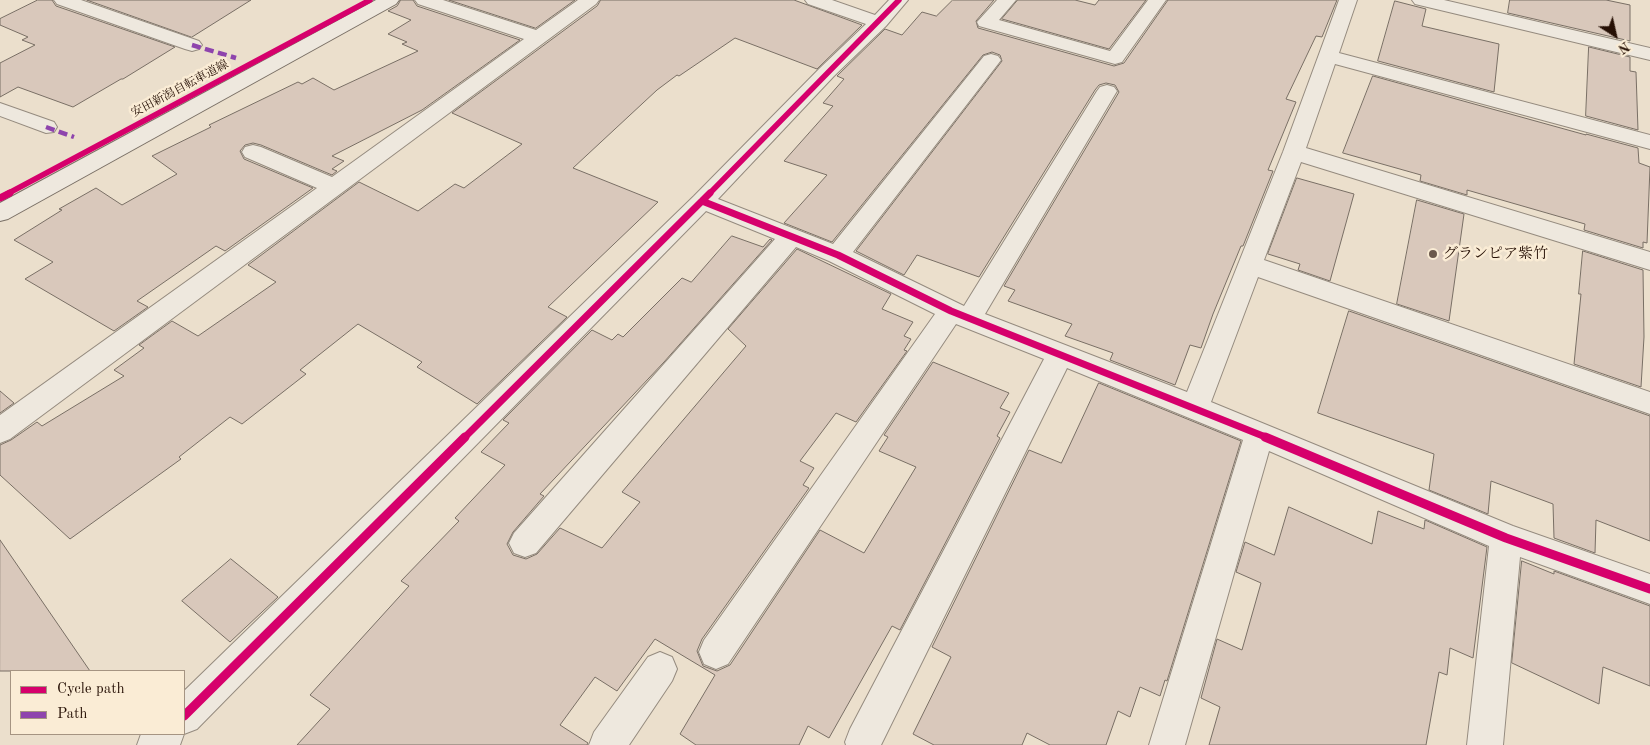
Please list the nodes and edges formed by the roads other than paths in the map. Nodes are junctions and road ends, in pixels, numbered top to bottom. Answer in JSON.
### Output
{"nodes":[{"id":1,"x":63,"y":0,"type":"edge"},
{"id":2,"x":390,"y":0,"type":"edge"},
{"id":3,"x":424,"y":0,"type":"edge"},
{"id":4,"x":590,"y":0,"type":"edge"},
{"id":5,"x":814,"y":0,"type":"edge"},
{"id":6,"x":899,"y":0,"type":"edge"},
{"id":7,"x":1007,"y":0,"type":"edge"},
{"id":8,"x":1157,"y":0,"type":"edge"},
{"id":9,"x":1348,"y":0,"type":"edge"},
{"id":10,"x":1421,"y":0,"type":"edge"},
{"id":11,"x":879,"y":22,"type":"junction"},
{"id":12,"x":538,"y":38,"type":"junction"},
{"id":13,"x":192,"y":45,"type":"dead end"},
{"id":14,"x":1650,"y":54,"type":"edge"},
{"id":15,"x":1329,"y":56,"type":"junction"},
{"id":16,"x":991,"y":60,"type":"dead end"},
{"id":17,"x":1107,"y":92,"type":"dead end"},
{"id":18,"x":0,"y":109,"type":"edge"},
{"id":19,"x":46,"y":127,"type":"dead end"},
{"id":20,"x":1650,"y":142,"type":"edge"},
{"id":21,"x":253,"y":152,"type":"dead end"},
{"id":22,"x":1294,"y":152,"type":"junction"},
{"id":23,"x":335,"y":187,"type":"junction"},
{"id":24,"x":702,"y":201,"type":"junction"},
{"id":25,"x":0,"y":213,"type":"edge"},
{"id":26,"x":792,"y":236,"type":"junction"},
{"id":27,"x":838,"y":255,"type":"junction"},
{"id":28,"x":1650,"y":261,"type":"edge"},
{"id":29,"x":1251,"y":265,"type":"junction"},
{"id":30,"x":961,"y":314,"type":"junction"},
{"id":31,"x":1060,"y":354,"type":"junction"},
{"id":32,"x":1650,"y":403,"type":"edge"},
{"id":33,"x":1195,"y":407,"type":"junction"},
{"id":34,"x":0,"y":431,"type":"edge"},
{"id":35,"x":1258,"y":435,"type":"junction"},
{"id":36,"x":1506,"y":538,"type":"junction"},
{"id":37,"x":526,"y":543,"type":"dead end"},
{"id":38,"x":1650,"y":589,"type":"edge"},
{"id":39,"x":716,"y":652,"type":"dead end"},
{"id":40,"x":660,"y":669,"type":"dead end"},
{"id":41,"x":185,"y":715,"type":"edge"},
{"id":42,"x":165,"y":735,"type":"edge"},
{"id":43,"x":863,"y":742,"type":"dead end"},
{"id":44,"x":155,"y":745,"type":"edge"},
{"id":45,"x":607,"y":745,"type":"edge"},
{"id":46,"x":1167,"y":745,"type":"edge"},
{"id":47,"x":1485,"y":745,"type":"edge"}],
"edges":[{"from":1,"to":13,"type":"street"},
{"from":2,"to":25,"type":"street"},
{"from":3,"to":12,"type":"street"},
{"from":4,"to":12,"type":"street"},
{"from":5,"to":11,"type":"street"},
{"from":6,"to":11,"type":"street"},
{"from":7,"to":8,"type":"street"},
{"from":9,"to":15,"type":"street"},
{"from":10,"to":14,"type":"street"},
{"from":11,"to":24,"type":"street"},
{"from":12,"to":23,"type":"street"},
{"from":15,"to":20,"type":"street"},
{"from":15,"to":22,"type":"street"},
{"from":16,"to":27,"type":"street"},
{"from":17,"to":30,"type":"street"},
{"from":18,"to":19,"type":"street"},
{"from":21,"to":23,"type":"street"},
{"from":22,"to":28,"type":"street"},
{"from":22,"to":29,"type":"street"},
{"from":23,"to":34,"type":"street"},
{"from":24,"to":26,"type":"street"},
{"from":24,"to":41,"type":"street"},
{"from":26,"to":27,"type":"street"},
{"from":26,"to":37,"type":"street"},
{"from":27,"to":30,"type":"street"},
{"from":29,"to":32,"type":"street"},
{"from":29,"to":33,"type":"street"},
{"from":30,"to":31,"type":"street"},
{"from":30,"to":39,"type":"street"},
{"from":31,"to":33,"type":"street"},
{"from":31,"to":43,"type":"street"},
{"from":33,"to":35,"type":"street"},
{"from":35,"to":36,"type":"street"},
{"from":35,"to":46,"type":"street"},
{"from":36,"to":38,"type":"street"},
{"from":36,"to":47,"type":"street"},
{"from":40,"to":45,"type":"street"},
{"from":42,"to":44,"type":"street"}]}
